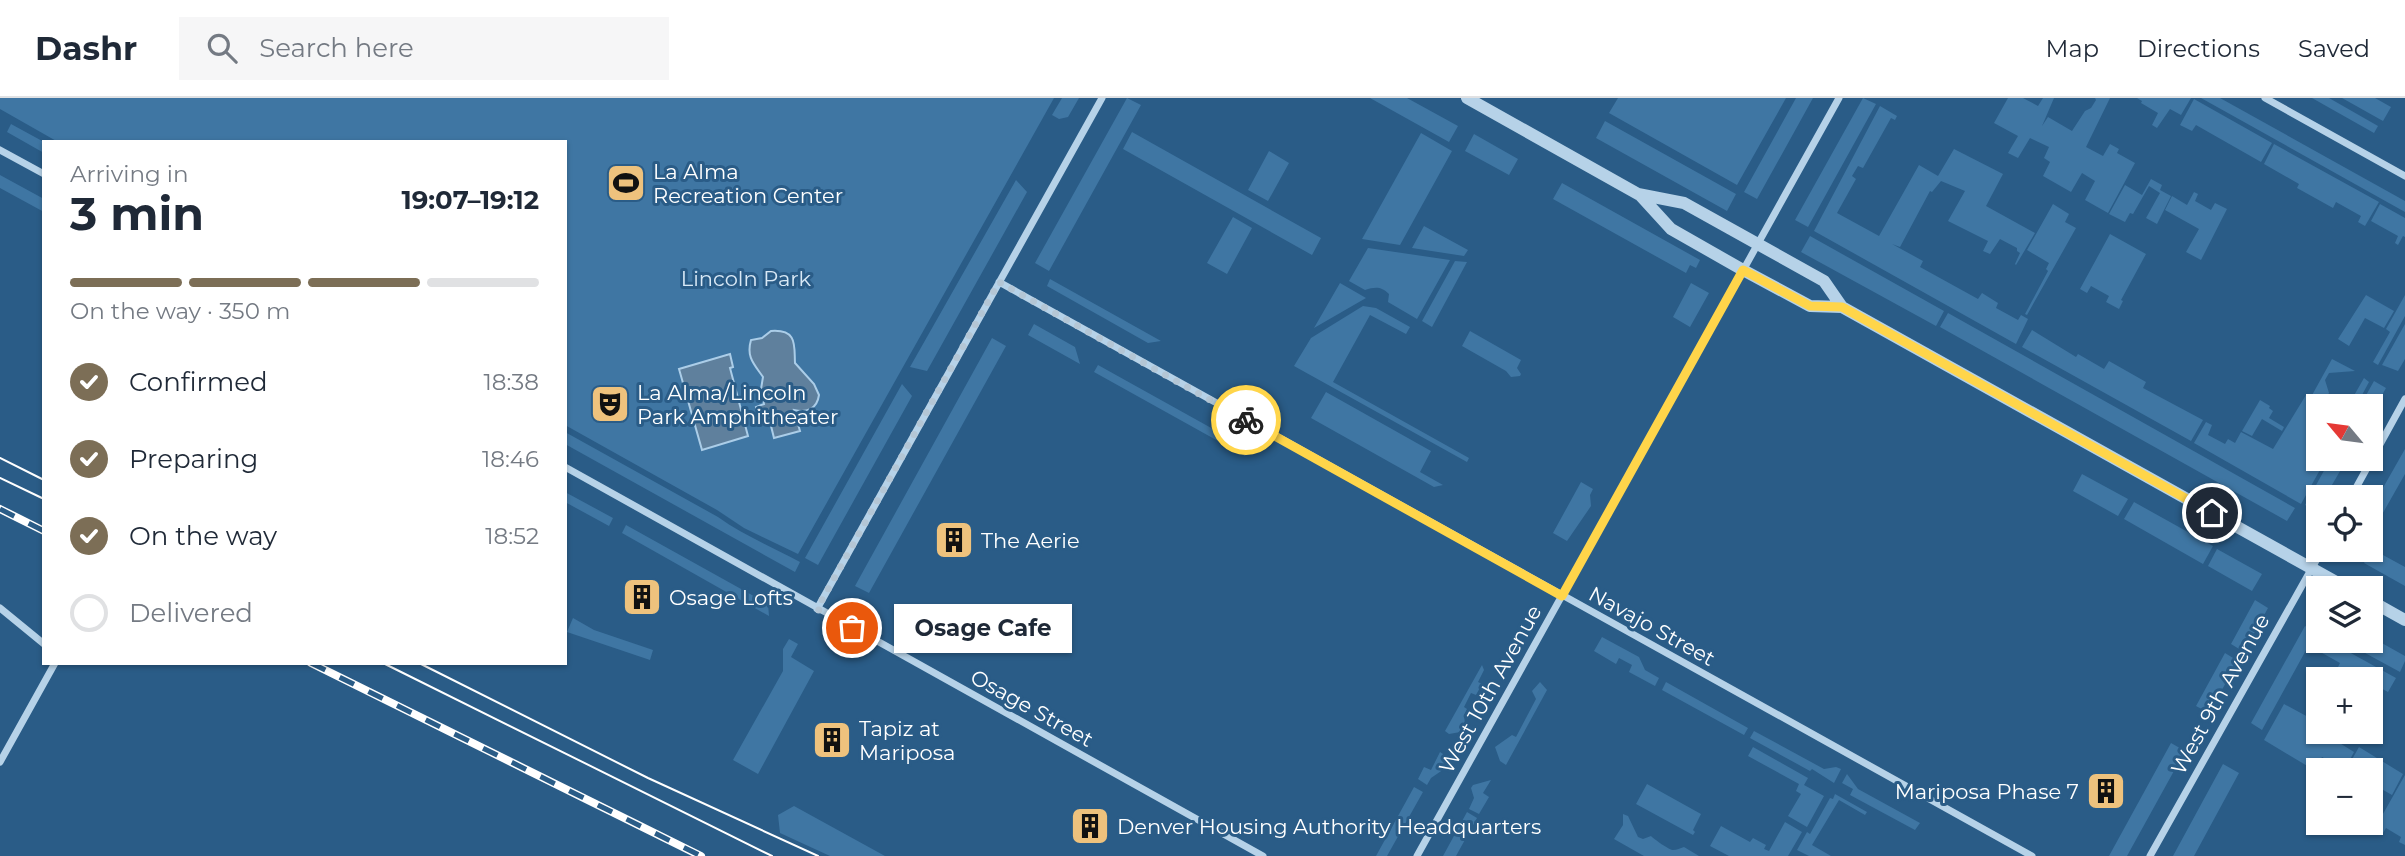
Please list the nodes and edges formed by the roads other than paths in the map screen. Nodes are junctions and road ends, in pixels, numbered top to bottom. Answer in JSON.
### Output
{"nodes":[{"id":1,"x":1102,"y":98,"type":"edge"},
{"id":2,"x":1467,"y":98,"type":"edge"},
{"id":3,"x":1839,"y":98,"type":"edge"},
{"id":4,"x":2265,"y":98,"type":"edge"},
{"id":5,"x":0,"y":150,"type":"edge"},
{"id":6,"x":42,"y":173,"type":"edge"},
{"id":7,"x":2405,"y":176,"type":"edge"},
{"id":8,"x":1639,"y":194,"type":"junction"},
{"id":9,"x":1757,"y":244,"type":"junction"},
{"id":10,"x":1743,"y":270,"type":"junction"},
{"id":11,"x":999,"y":282,"type":"junction"},
{"id":12,"x":1842,"y":307,"type":"junction"},
{"id":13,"x":2405,"y":399,"type":"edge"},
{"id":14,"x":567,"y":468,"type":"edge"},
{"id":15,"x":2358,"y":485,"type":"edge"},
{"id":16,"x":2315,"y":562,"type":"edge"},
{"id":17,"x":2311,"y":568,"type":"junction"},
{"id":18,"x":2325,"y":576,"type":"edge"},
{"id":19,"x":1562,"y":596,"type":"junction"},
{"id":20,"x":0,"y":608,"type":"edge"},
{"id":21,"x":2383,"y":608,"type":"edge"},
{"id":22,"x":817,"y":609,"type":"junction"},
{"id":23,"x":2405,"y":620,"type":"edge"},
{"id":24,"x":42,"y":642,"type":"edge"},
{"id":25,"x":54,"y":665,"type":"edge"},
{"id":26,"x":0,"y":762,"type":"edge"},
{"id":27,"x":1263,"y":856,"type":"edge"},
{"id":28,"x":1417,"y":856,"type":"edge"},
{"id":29,"x":2032,"y":856,"type":"edge"},
{"id":30,"x":2150,"y":856,"type":"edge"}],
"edges":[{"from":1,"to":11,"type":"street"},
{"from":2,"to":8,"type":"street"},
{"from":3,"to":9,"type":"street","name":"West 10th Avenue"},
{"from":4,"to":7,"type":"street"},
{"from":5,"to":6,"type":"street"},
{"from":8,"to":9,"type":"street"},
{"from":8,"to":10,"type":"street"},
{"from":9,"to":10,"type":"street","name":"West 10th Avenue"},
{"from":9,"to":12,"type":"street"},
{"from":10,"to":12,"type":"street"},
{"from":10,"to":19,"type":"street","name":"West 10th Avenue"},
{"from":11,"to":19,"type":"street","name":"Navajo Street"},
{"from":11,"to":22,"type":"street"},
{"from":12,"to":17,"type":"street"},
{"from":13,"to":15,"type":"street"},
{"from":14,"to":22,"type":"street","name":"Osage Street"},
{"from":16,"to":17,"type":"street","name":"West 9th Avenue"},
{"from":17,"to":18,"type":"street"},
{"from":17,"to":30,"type":"street","name":"West 9th Avenue"},
{"from":19,"to":28,"type":"street","name":"West 10th Avenue"},
{"from":19,"to":29,"type":"street","name":"Navajo Street"},
{"from":20,"to":24,"type":"street"},
{"from":21,"to":23,"type":"street"},
{"from":22,"to":27,"type":"street","name":"Osage Street"},
{"from":25,"to":26,"type":"street"}]}
